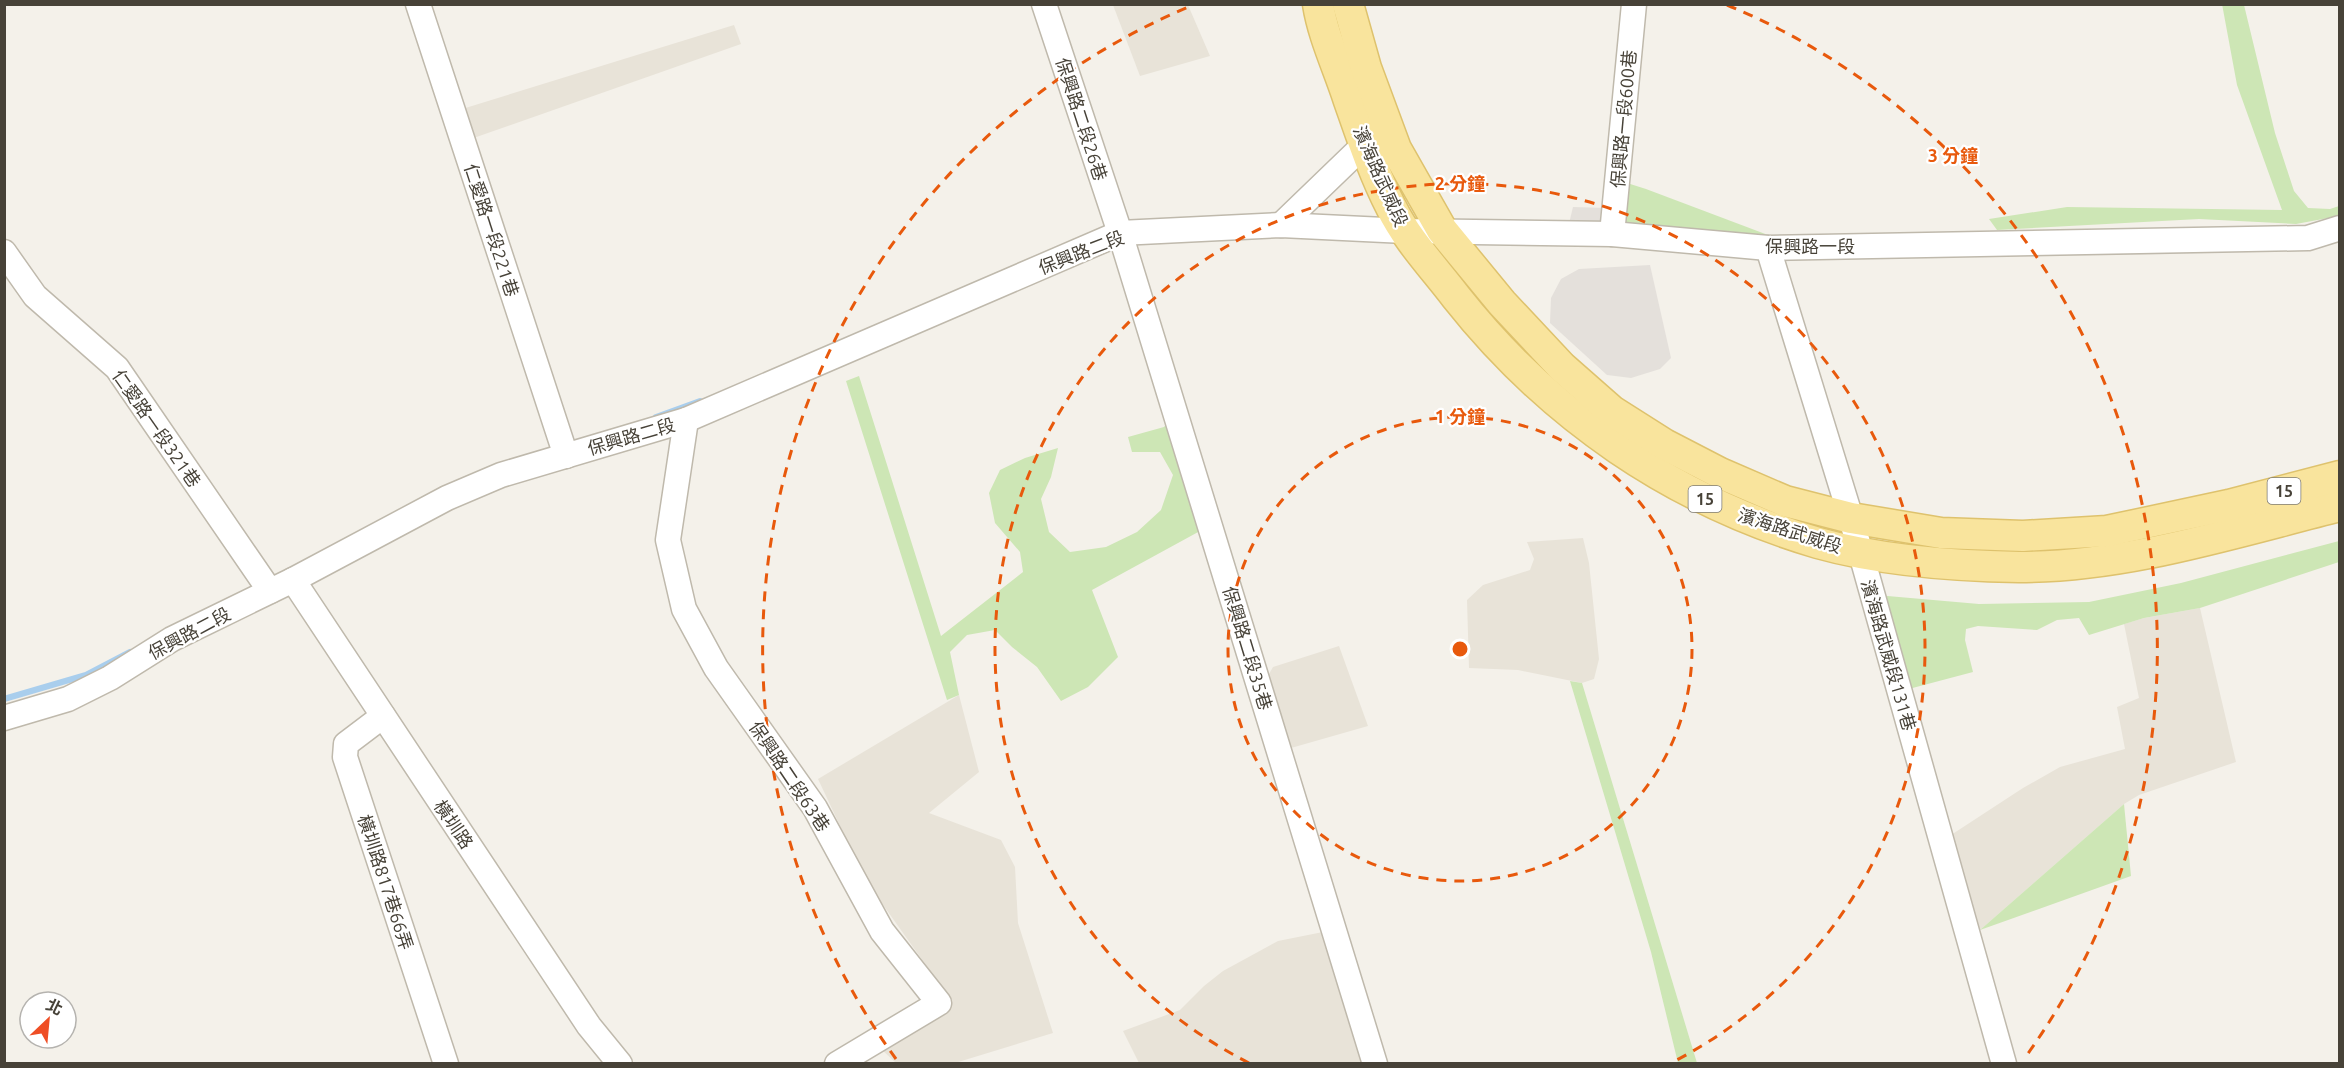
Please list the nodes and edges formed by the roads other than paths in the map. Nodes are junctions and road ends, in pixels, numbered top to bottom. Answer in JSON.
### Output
{"nodes":[{"id":1,"x":418,"y":4,"type":"edge"},
{"id":2,"x":1044,"y":4,"type":"edge"},
{"id":3,"x":1317,"y":4,"type":"edge"},
{"id":4,"x":1348,"y":4,"type":"edge"},
{"id":5,"x":1634,"y":4,"type":"edge"},
{"id":6,"x":1364,"y":145,"type":"junction"},
{"id":7,"x":1281,"y":225,"type":"junction"},
{"id":8,"x":2340,"y":228,"type":"edge"},
{"id":9,"x":1442,"y":230,"type":"junction"},
{"id":10,"x":1405,"y":231,"type":"junction"},
{"id":11,"x":1120,"y":233,"type":"junction"},
{"id":12,"x":1612,"y":234,"type":"junction"},
{"id":13,"x":1768,"y":248,"type":"junction"},
{"id":14,"x":4,"y":252,"type":"edge"},
{"id":15,"x":686,"y":420,"type":"junction"},
{"id":16,"x":566,"y":456,"type":"junction"},
{"id":17,"x":2340,"y":476,"type":"edge"},
{"id":18,"x":2340,"y":506,"type":"edge"},
{"id":19,"x":1851,"y":518,"type":"junction"},
{"id":20,"x":1861,"y":552,"type":"junction"},
{"id":21,"x":293,"y":580,"type":"junction"},
{"id":22,"x":270,"y":591,"type":"junction"},
{"id":23,"x":382,"y":716,"type":"junction"},
{"id":24,"x":4,"y":718,"type":"edge"},
{"id":25,"x":446,"y":1064,"type":"edge"},
{"id":26,"x":620,"y":1064,"type":"edge"},
{"id":27,"x":837,"y":1064,"type":"edge"},
{"id":28,"x":1376,"y":1064,"type":"edge"},
{"id":29,"x":2004,"y":1064,"type":"edge"}],
"edges":[{"from":1,"to":16,"type":"street","name":"仁愛路一段221巷"},
{"from":2,"to":11,"type":"street","name":"保興路二段26巷"},
{"from":3,"to":6,"type":"main road","name":"濱海路武威段","number":"15"},
{"from":4,"to":9,"type":"main road","name":"濱海路武威段","number":"15"},
{"from":5,"to":12,"type":"street","name":"保興路一段600巷"},
{"from":6,"to":7,"type":"street"},
{"from":6,"to":10,"type":"main road","name":"濱海路武威段","number":"15"},
{"from":7,"to":10,"type":"street","name":"保興路一段"},
{"from":7,"to":11,"type":"street","name":"保興路二段"},
{"from":8,"to":13,"type":"street","name":"保興路一段"},
{"from":9,"to":10,"type":"street","name":"保興路一段"},
{"from":9,"to":12,"type":"street","name":"保興路一段"},
{"from":9,"to":19,"type":"main road","name":"濱海路武威段","number":"15"},
{"from":10,"to":20,"type":"main road","name":"濱海路武威段","number":"15"},
{"from":11,"to":15,"type":"street","name":"保興路二段"},
{"from":11,"to":28,"type":"street","name":"保興路二段35巷"},
{"from":12,"to":13,"type":"street","name":"保興路一段"},
{"from":13,"to":19,"type":"street","name":"濱海路武威段131巷"},
{"from":14,"to":22,"type":"street","name":"仁愛路一段321巷"},
{"from":15,"to":16,"type":"street","name":"保興路二段"},
{"from":15,"to":27,"type":"street","name":"保興路二段63巷"},
{"from":16,"to":21,"type":"street","name":"保興路二段"},
{"from":17,"to":19,"type":"main road","name":"濱海路武威段","number":"15"},
{"from":18,"to":20,"type":"main road","name":"濱海路武威段","number":"15"},
{"from":19,"to":20,"type":"street","name":"濱海路武威段131巷"},
{"from":20,"to":29,"type":"street","name":"濱海路武威段131巷"},
{"from":21,"to":22,"type":"street","name":"保興路二段"},
{"from":21,"to":23,"type":"street","name":"橫圳路"},
{"from":22,"to":24,"type":"street","name":"保興路二段"},
{"from":23,"to":25,"type":"street","name":"橫圳路817巷66弄"},
{"from":23,"to":26,"type":"street","name":"橫圳路"}]}
